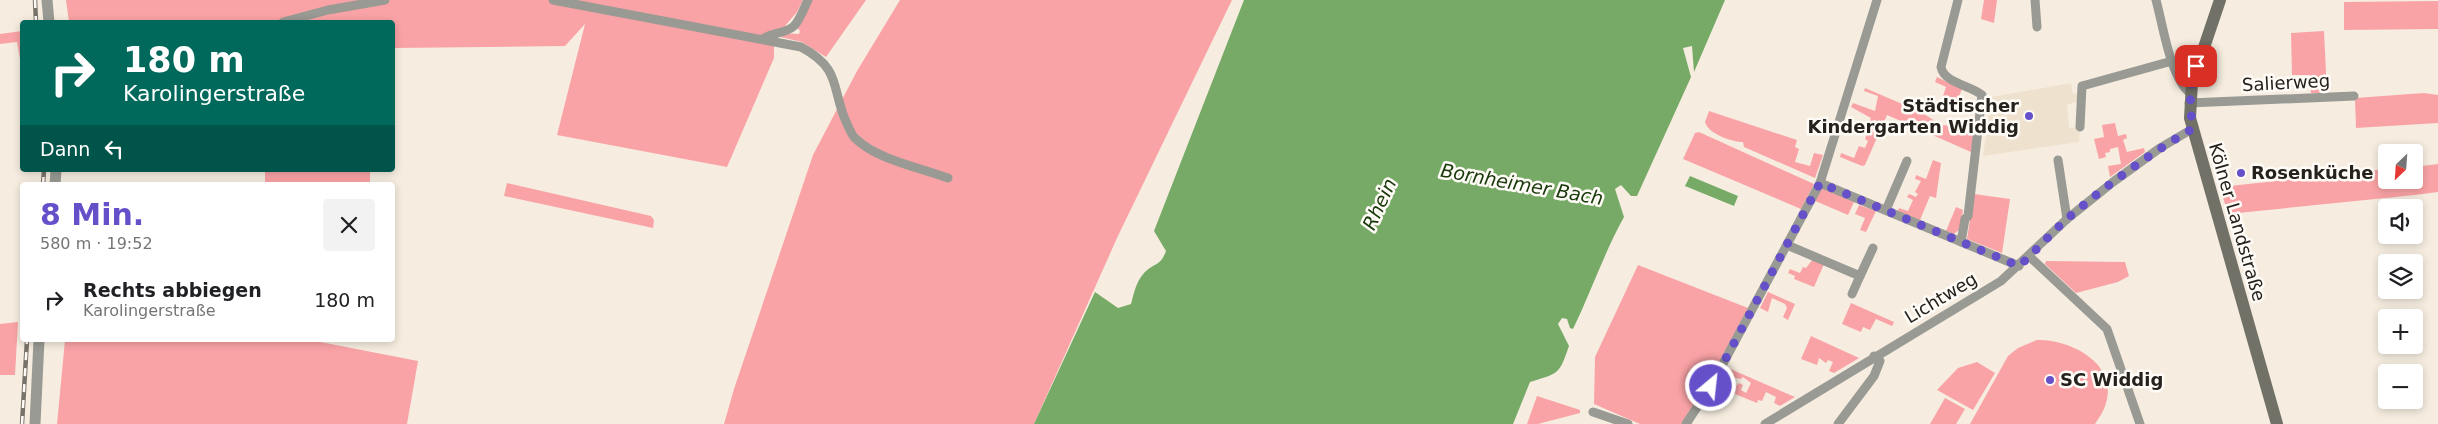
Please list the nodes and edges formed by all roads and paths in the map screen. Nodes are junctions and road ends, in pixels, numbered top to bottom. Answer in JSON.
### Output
{"nodes":[{"id":1,"x":47,"y":0,"type":"edge"},
{"id":2,"x":385,"y":0,"type":"edge"},
{"id":3,"x":553,"y":0,"type":"edge"},
{"id":4,"x":808,"y":0,"type":"edge"},
{"id":5,"x":1877,"y":0,"type":"edge"},
{"id":6,"x":1958,"y":0,"type":"edge"},
{"id":7,"x":2035,"y":0,"type":"edge"},
{"id":8,"x":2156,"y":0,"type":"edge"},
{"id":9,"x":2220,"y":0,"type":"edge"},
{"id":10,"x":49,"y":20,"type":"edge"},
{"id":11,"x":290,"y":20,"type":"edge"},
{"id":12,"x":2037,"y":27,"type":"dead end"},
{"id":13,"x":763,"y":39,"type":"junction"},
{"id":14,"x":2172,"y":62,"type":"junction"},
{"id":15,"x":2196,"y":66,"type":"junction"},
{"id":16,"x":2354,"y":96,"type":"dead end"},
{"id":17,"x":2189,"y":98,"type":"junction"},
{"id":18,"x":2080,"y":127,"type":"dead end"},
{"id":19,"x":2192,"y":129,"type":"junction"},
{"id":20,"x":1907,"y":160,"type":"dead end"},
{"id":21,"x":2058,"y":160,"type":"dead end"},
{"id":22,"x":948,"y":178,"type":"dead end"},
{"id":23,"x":1820,"y":183,"type":"junction"},
{"id":24,"x":1886,"y":210,"type":"junction"},
{"id":25,"x":2067,"y":219,"type":"junction"},
{"id":26,"x":1961,"y":242,"type":"junction"},
{"id":27,"x":1787,"y":245,"type":"junction"},
{"id":28,"x":1873,"y":248,"type":"dead end"},
{"id":29,"x":2030,"y":257,"type":"junction"},
{"id":30,"x":2019,"y":266,"type":"junction"},
{"id":31,"x":1860,"y":276,"type":"junction"},
{"id":32,"x":1852,"y":294,"type":"dead end"},
{"id":33,"x":39,"y":342,"type":"edge"},
{"id":34,"x":1874,"y":356,"type":"junction"},
{"id":35,"x":1593,"y":412,"type":"dead end"},
{"id":36,"x":35,"y":424,"type":"edge"},
{"id":37,"x":1628,"y":424,"type":"edge"},
{"id":38,"x":1686,"y":424,"type":"edge"},
{"id":39,"x":1765,"y":424,"type":"edge"},
{"id":40,"x":1838,"y":424,"type":"edge"},
{"id":41,"x":2140,"y":424,"type":"edge"},
{"id":42,"x":2277,"y":424,"type":"edge"}],
"edges":[{"from":1,"to":10,"type":"street"},
{"from":2,"to":11,"type":"street"},
{"from":3,"to":13,"type":"street"},
{"from":4,"to":13,"type":"street"},
{"from":5,"to":23,"type":"street"},
{"from":6,"to":26,"type":"street"},
{"from":7,"to":12,"type":"street"},
{"from":8,"to":14,"type":"street"},
{"from":9,"to":15,"type":"main road","name":"Kölner Landstraße"},
{"from":13,"to":22,"type":"street"},
{"from":14,"to":15,"type":"street"},
{"from":14,"to":17,"type":"street"},
{"from":14,"to":18,"type":"street"},
{"from":15,"to":17,"type":"main road","name":"Kölner Landstraße"},
{"from":16,"to":17,"type":"street","name":"Salierweg"},
{"from":17,"to":19,"type":"main road","name":"Kölner Landstraße"},
{"from":19,"to":25,"type":"street","name":"Lichtweg"},
{"from":19,"to":42,"type":"main road","name":"Kölner Landstraße"},
{"from":20,"to":24,"type":"street"},
{"from":21,"to":25,"type":"street"},
{"from":23,"to":24,"type":"street"},
{"from":23,"to":27,"type":"street"},
{"from":24,"to":26,"type":"street"},
{"from":25,"to":29,"type":"street","name":"Lichtweg"},
{"from":26,"to":30,"type":"street"},
{"from":27,"to":31,"type":"street"},
{"from":27,"to":38,"type":"street"},
{"from":28,"to":31,"type":"street"},
{"from":29,"to":30,"type":"street","name":"Lichtweg"},
{"from":29,"to":41,"type":"street"},
{"from":30,"to":34,"type":"street","name":"Lichtweg"},
{"from":31,"to":32,"type":"street"},
{"from":33,"to":36,"type":"street"},
{"from":34,"to":39,"type":"street","name":"Lichtweg"},
{"from":34,"to":40,"type":"street"},
{"from":35,"to":37,"type":"street"}]}
